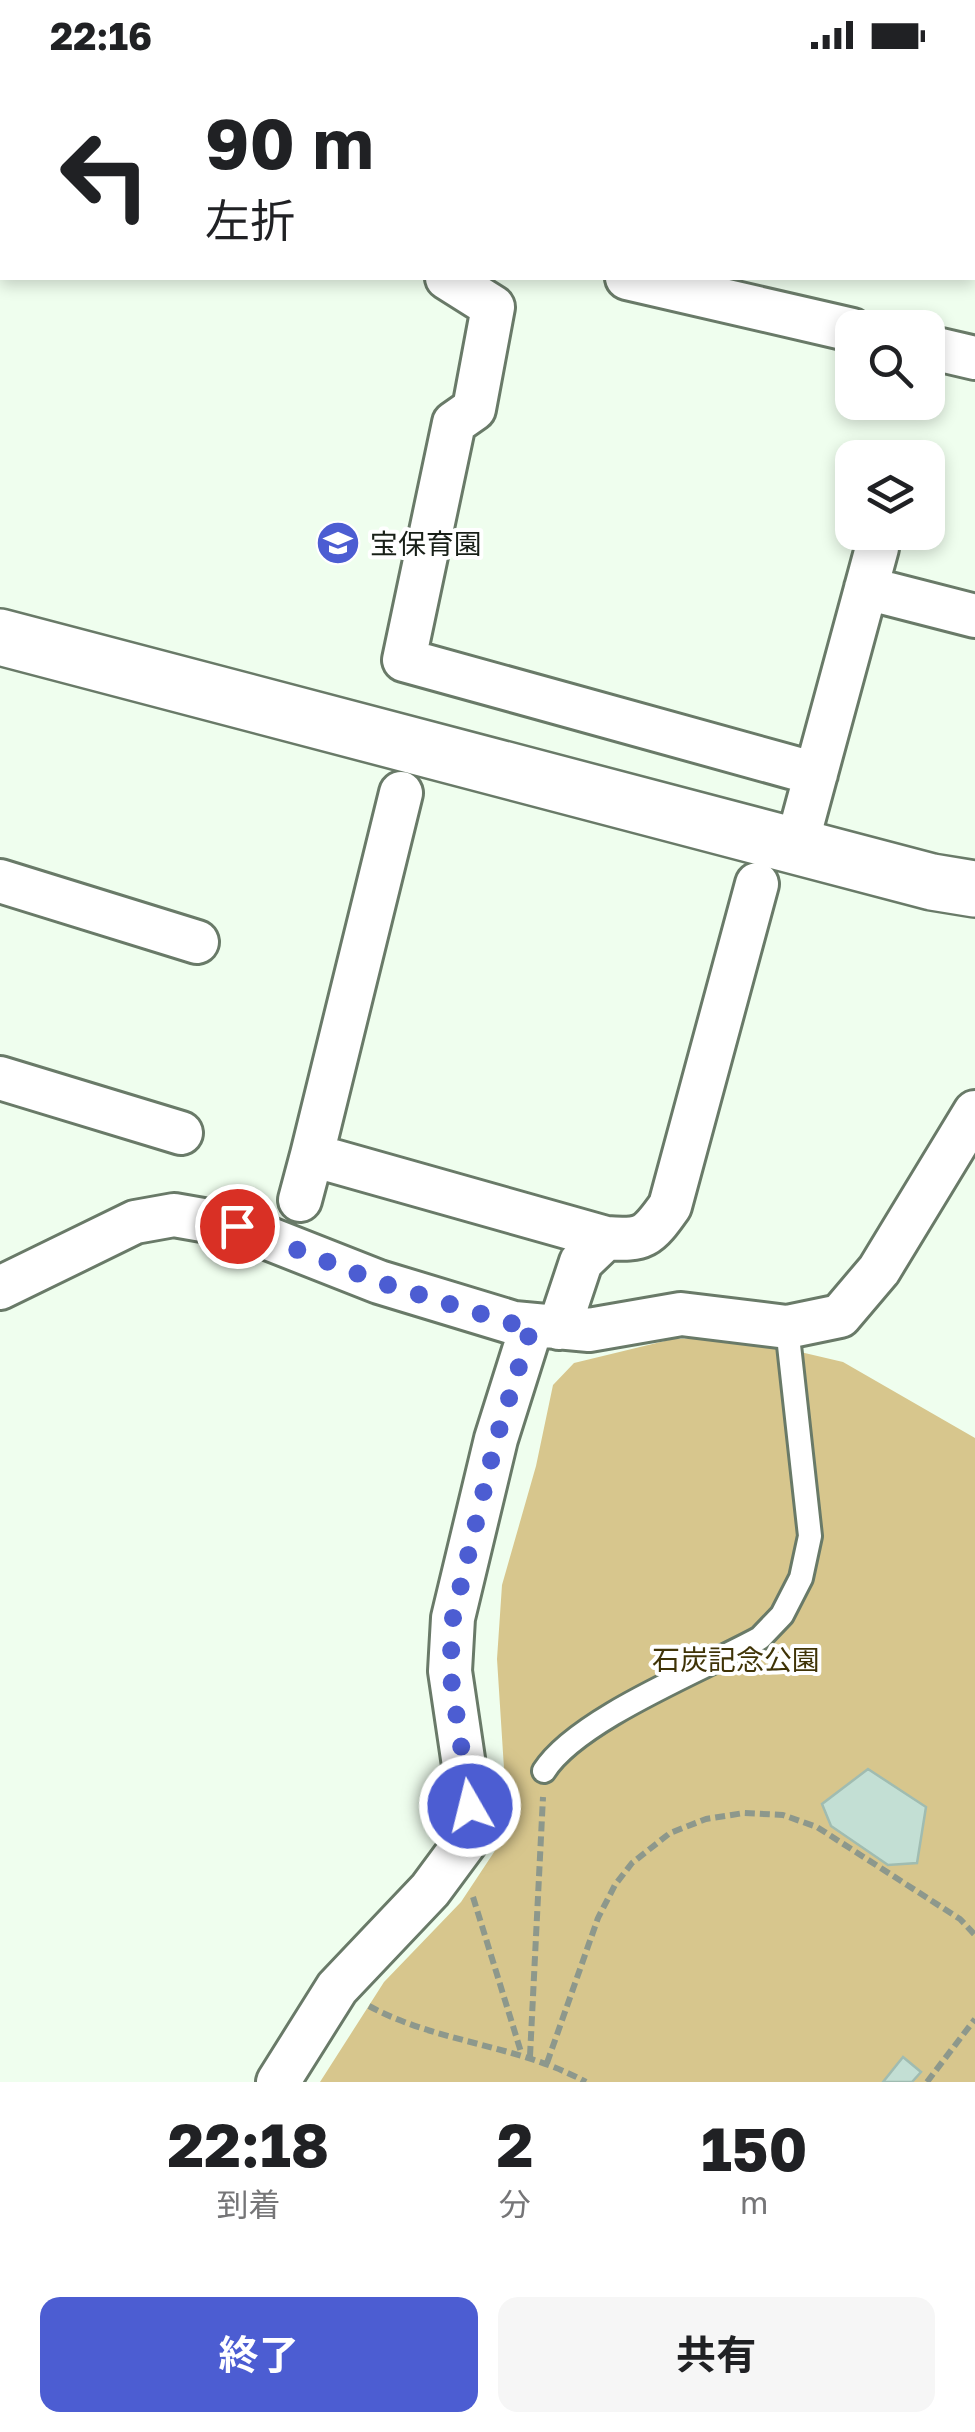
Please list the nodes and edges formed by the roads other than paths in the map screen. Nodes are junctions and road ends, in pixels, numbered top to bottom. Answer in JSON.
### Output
{"nodes":[{"id":1,"x":450,"y":280,"type":"edge"},
{"id":2,"x":636,"y":280,"type":"edge"},
{"id":3,"x":835,"y":326,"type":"edge"},
{"id":4,"x":945,"y":351,"type":"edge"},
{"id":5,"x":975,"y":358,"type":"edge"},
{"id":6,"x":975,"y":616,"type":"edge"},
{"id":7,"x":0,"y":636,"type":"edge"},
{"id":8,"x":816,"y":774,"type":"junction"},
{"id":9,"x":401,"y":794,"type":"dead end"},
{"id":10,"x":796,"y":847,"type":"junction"},
{"id":11,"x":0,"y":881,"type":"edge"},
{"id":12,"x":757,"y":884,"type":"dead end"},
{"id":13,"x":975,"y":889,"type":"edge"},
{"id":14,"x":197,"y":942,"type":"dead end"},
{"id":15,"x":0,"y":1078,"type":"edge"},
{"id":16,"x":975,"y":1112,"type":"edge"},
{"id":17,"x":181,"y":1133,"type":"dead end"},
{"id":18,"x":312,"y":1155,"type":"junction"},
{"id":19,"x":300,"y":1200,"type":"dead end"},
{"id":20,"x":606,"y":1238,"type":"junction"},
{"id":21,"x":0,"y":1288,"type":"edge"},
{"id":22,"x":546,"y":1326,"type":"junction"},
{"id":23,"x":788,"y":1327,"type":"junction"},
{"id":24,"x":544,"y":1771,"type":"road end"},
{"id":25,"x":278,"y":2082,"type":"edge"}],
"edges":[{"from":1,"to":8,"type":"street"},
{"from":2,"to":3,"type":"street"},
{"from":4,"to":5,"type":"street"},
{"from":6,"to":8,"type":"street"},
{"from":7,"to":10,"type":"street"},
{"from":8,"to":10,"type":"street"},
{"from":9,"to":18,"type":"street"},
{"from":10,"to":13,"type":"street"},
{"from":11,"to":14,"type":"street"},
{"from":12,"to":20,"type":"street"},
{"from":15,"to":17,"type":"street"},
{"from":16,"to":23,"type":"street"},
{"from":18,"to":19,"type":"street"},
{"from":18,"to":20,"type":"street"},
{"from":20,"to":22,"type":"street"},
{"from":21,"to":22,"type":"street"},
{"from":22,"to":23,"type":"street"},
{"from":22,"to":25,"type":"street"},
{"from":23,"to":24,"type":"lane"}]}
